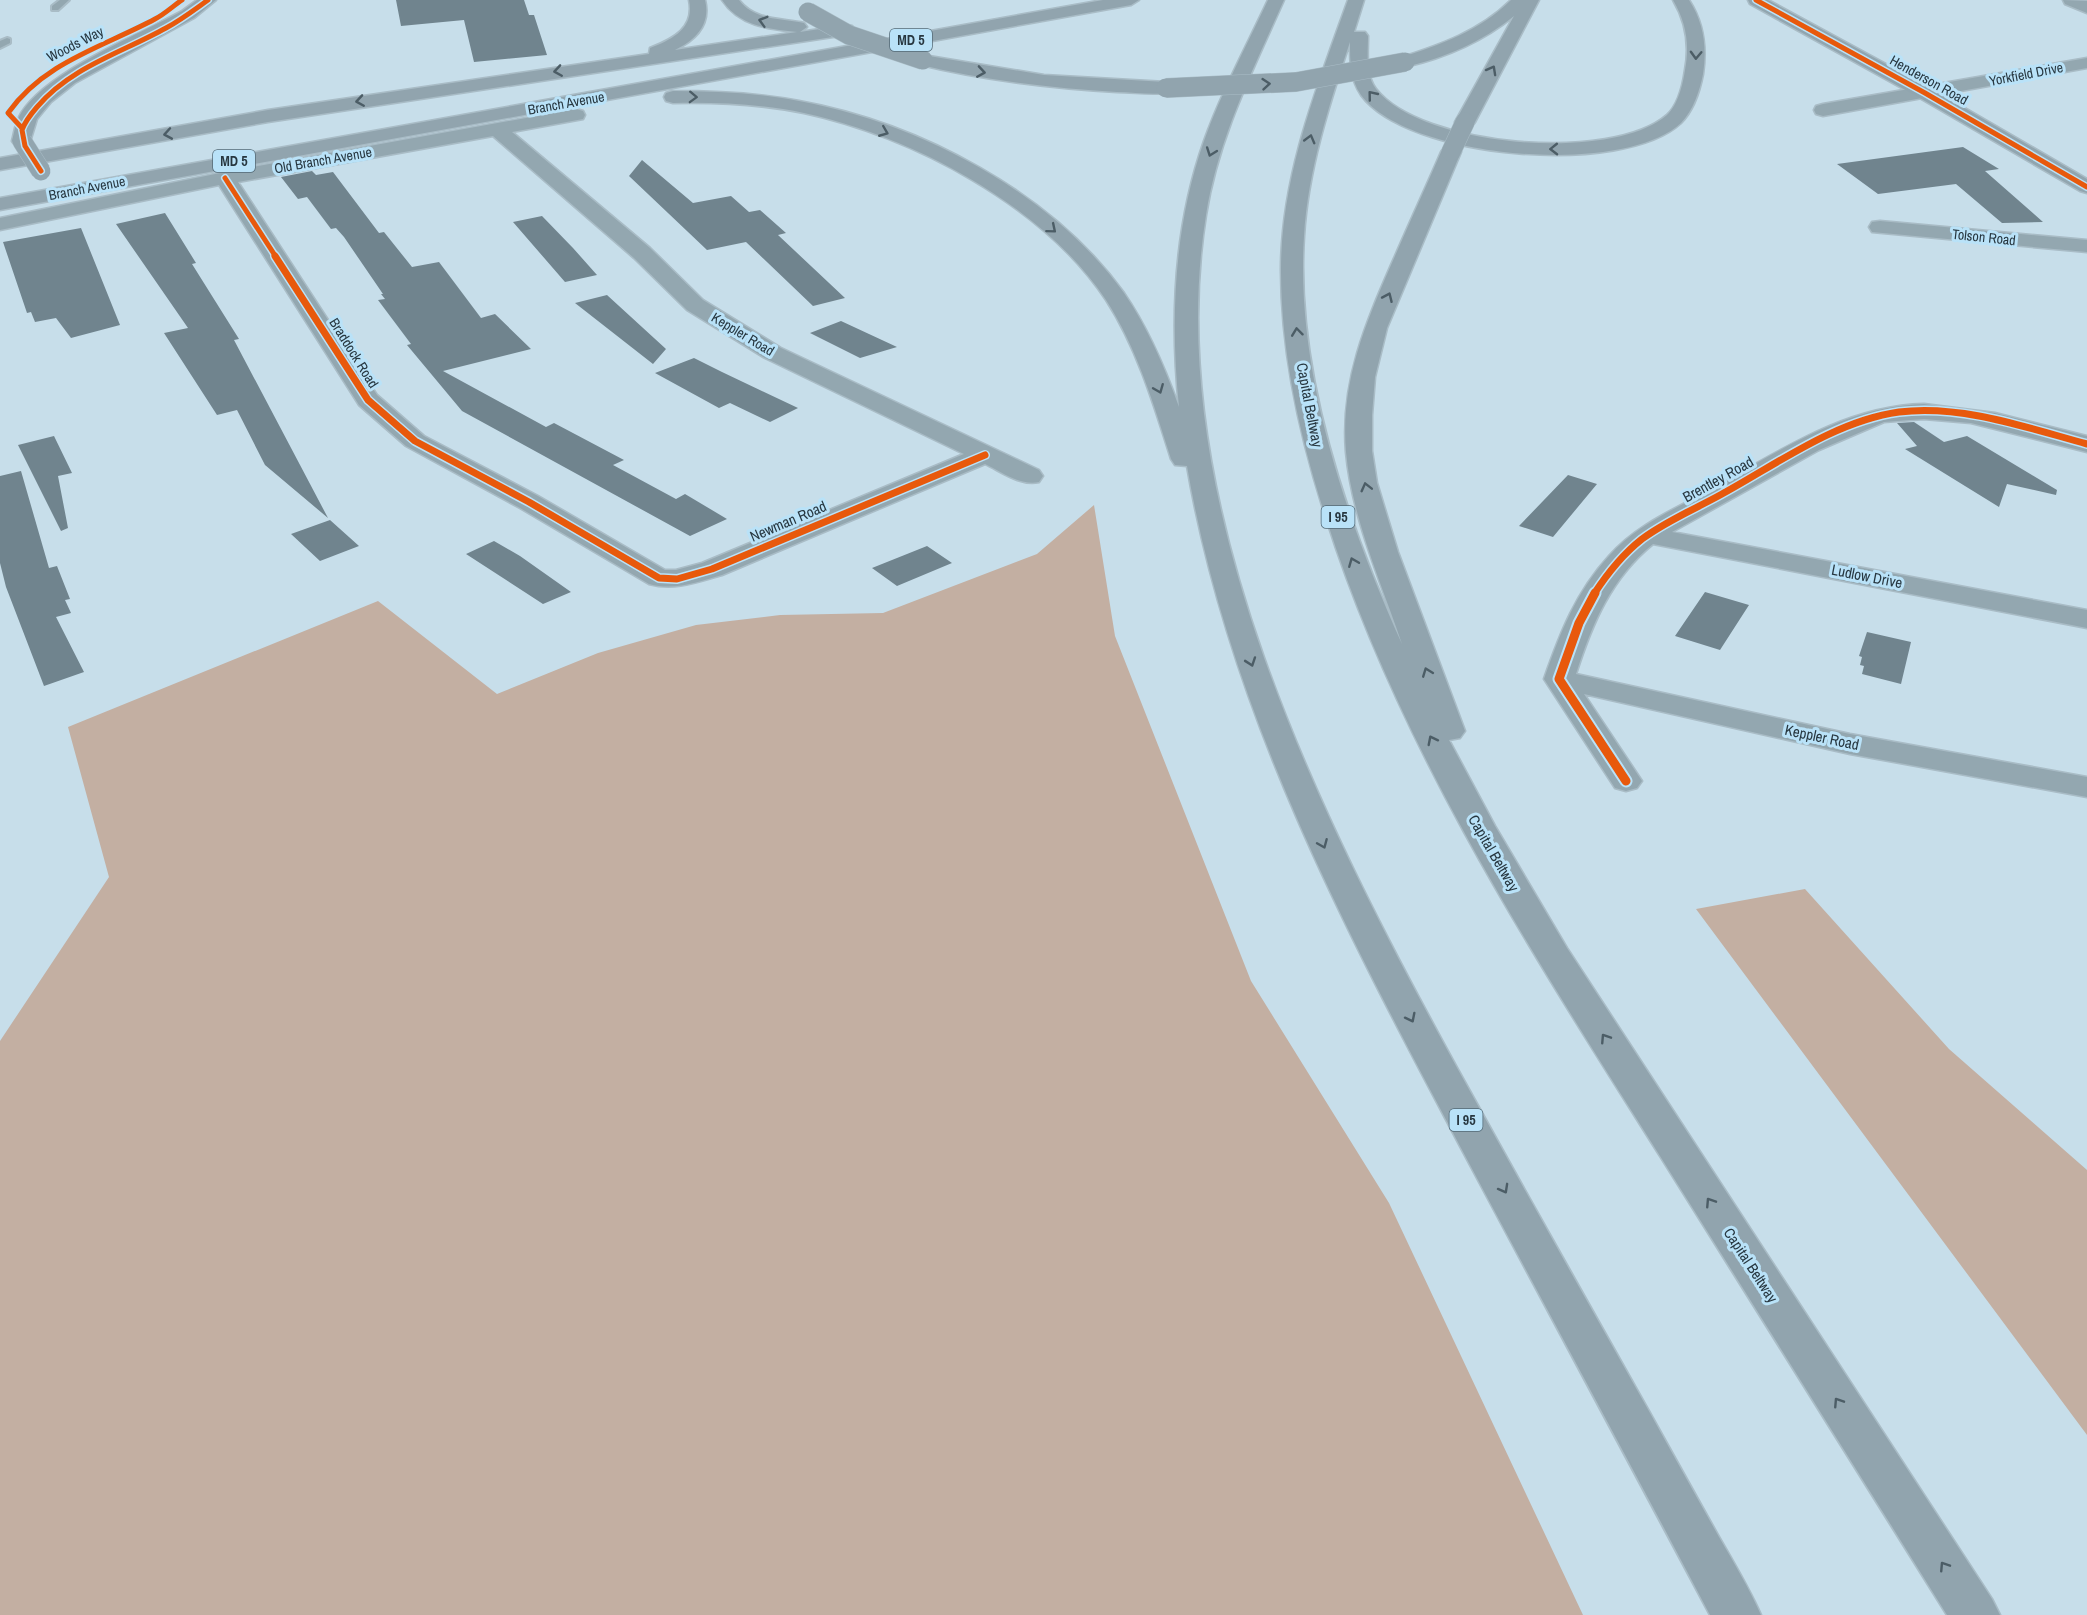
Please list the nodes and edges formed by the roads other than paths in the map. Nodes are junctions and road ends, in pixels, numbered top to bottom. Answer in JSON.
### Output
{"nodes":[{"id":1,"x":65,"y":0,"type":"edge"},
{"id":2,"x":182,"y":0,"type":"edge"},
{"id":3,"x":208,"y":0,"type":"edge"},
{"id":4,"x":697,"y":0,"type":"edge"},
{"id":5,"x":730,"y":0,"type":"edge"},
{"id":6,"x":1131,"y":0,"type":"edge"},
{"id":7,"x":1143,"y":0,"type":"edge"},
{"id":8,"x":1265,"y":0,"type":"edge"},
{"id":9,"x":1276,"y":0,"type":"edge"},
{"id":10,"x":1356,"y":0,"type":"edge"},
{"id":11,"x":1362,"y":0,"type":"edge"},
{"id":12,"x":1521,"y":0,"type":"edge"},
{"id":13,"x":1531,"y":0,"type":"edge"},
{"id":14,"x":1681,"y":0,"type":"edge"},
{"id":15,"x":1756,"y":0,"type":"edge"},
{"id":16,"x":2071,"y":0,"type":"edge"},
{"id":17,"x":802,"y":6,"type":"edge"},
{"id":18,"x":1073,"y":6,"type":"edge"},
{"id":19,"x":55,"y":8,"type":"dead end"},
{"id":20,"x":2087,"y":8,"type":"edge"},
{"id":21,"x":616,"y":62,"type":"junction"},
{"id":22,"x":2087,"y":63,"type":"edge"},
{"id":23,"x":1925,"y":93,"type":"junction"},
{"id":24,"x":1233,"y":98,"type":"junction"},
{"id":25,"x":1823,"y":110,"type":"dead end"},
{"id":26,"x":576,"y":115,"type":"dead end"},
{"id":27,"x":469,"y":120,"type":"junction"},
{"id":28,"x":497,"y":129,"type":"junction"},
{"id":29,"x":22,"y":134,"type":"junction"},
{"id":30,"x":0,"y":164,"type":"edge"},
{"id":31,"x":41,"y":171,"type":"junction"},
{"id":32,"x":225,"y":178,"type":"junction"},
{"id":33,"x":0,"y":185,"type":"edge"},
{"id":34,"x":2087,"y":187,"type":"edge"},
{"id":35,"x":0,"y":204,"type":"edge"},
{"id":36,"x":0,"y":224,"type":"edge"},
{"id":37,"x":1880,"y":227,"type":"dead end"},
{"id":38,"x":2087,"y":246,"type":"edge"},
{"id":39,"x":2087,"y":444,"type":"edge"},
{"id":40,"x":985,"y":455,"type":"junction"},
{"id":41,"x":1030,"y":476,"type":"dead end"},
{"id":42,"x":1647,"y":535,"type":"junction"},
{"id":43,"x":605,"y":545,"type":"joint"},
{"id":44,"x":1232,"y":607,"type":"junction"},
{"id":45,"x":2087,"y":618,"type":"edge"},
{"id":46,"x":1559,"y":679,"type":"junction"},
{"id":47,"x":1626,"y":781,"type":"dead end"},
{"id":48,"x":2087,"y":787,"type":"edge"},
{"id":49,"x":1575,"y":991,"type":"junction"},
{"id":50,"x":1736,"y":1615,"type":"edge"},
{"id":51,"x":1975,"y":1615,"type":"edge"}],
"edges":[{"from":1,"to":19,"type":"lane"},
{"from":2,"to":29,"type":"street","name":"Woods Way"},
{"from":3,"to":29,"type":"street","name":"Woods Way"},
{"from":4,"to":21,"type":"highway"},
{"from":21,"to":5,"type":"highway","one_way":true},
{"from":6,"to":18,"type":"highway","name":"Branch Avenue","number":"MD 5"},
{"from":7,"to":18,"type":"highway"},
{"from":8,"to":24,"type":"highway"},
{"from":9,"to":24,"type":"highway","number":"I 95"},
{"from":49,"to":10,"type":"highway","name":"Capital Beltway","number":"I 95","one_way":true},
{"from":14,"to":11,"type":"highway","one_way":true},
{"from":17,"to":12,"type":"highway","one_way":true,"bridge":true},
{"from":49,"to":13,"type":"highway","one_way":true,"bridge":true},
{"from":15,"to":23,"type":"street","name":"Henderson Road"},
{"from":16,"to":20,"type":"street"},
{"from":18,"to":27,"type":"highway","name":"Branch Avenue","number":"MD 5"},
{"from":18,"to":31,"type":"highway"},
{"from":21,"to":30,"type":"highway","one_way":true},
{"from":22,"to":23,"type":"street","name":"Yorkfield Drive"},
{"from":23,"to":25,"type":"street","name":"Yorkfield Drive"},
{"from":23,"to":34,"type":"street","name":"Henderson Road"},
{"from":24,"to":44,"type":"highway","number":"I 95","one_way":true},
{"from":26,"to":28,"type":"street","name":"Old Branch Avenue"},
{"from":27,"to":35,"type":"highway","name":"Branch Avenue","number":"MD 5"},
{"from":27,"to":44,"type":"highway","one_way":true},
{"from":28,"to":32,"type":"street","name":"Old Branch Avenue"},
{"from":28,"to":40,"type":"street","name":"Keppler Road"},
{"from":29,"to":31,"type":"street","name":"Woods Way","bridge":true},
{"from":31,"to":33,"type":"highway"},
{"from":32,"to":36,"type":"street","name":"Old Branch Avenue"},
{"from":32,"to":43,"type":"street","name":"Braddock Road"},
{"from":37,"to":38,"type":"street","name":"Tolson Road"},
{"from":39,"to":42,"type":"street","name":"Brentley Road"},
{"from":40,"to":41,"type":"street","name":"Keppler Road"},
{"from":40,"to":43,"type":"street","name":"Newman Road"},
{"from":42,"to":45,"type":"street","name":"Ludlow Drive"},
{"from":42,"to":46,"type":"street","name":"Brentley Road"},
{"from":44,"to":50,"type":"highway","number":"I 95","one_way":true},
{"from":46,"to":47,"type":"street"},
{"from":46,"to":48,"type":"street","name":"Keppler Road"},
{"from":51,"to":49,"type":"highway","name":"Capital Beltway","number":"I 95","one_way":true}]}
